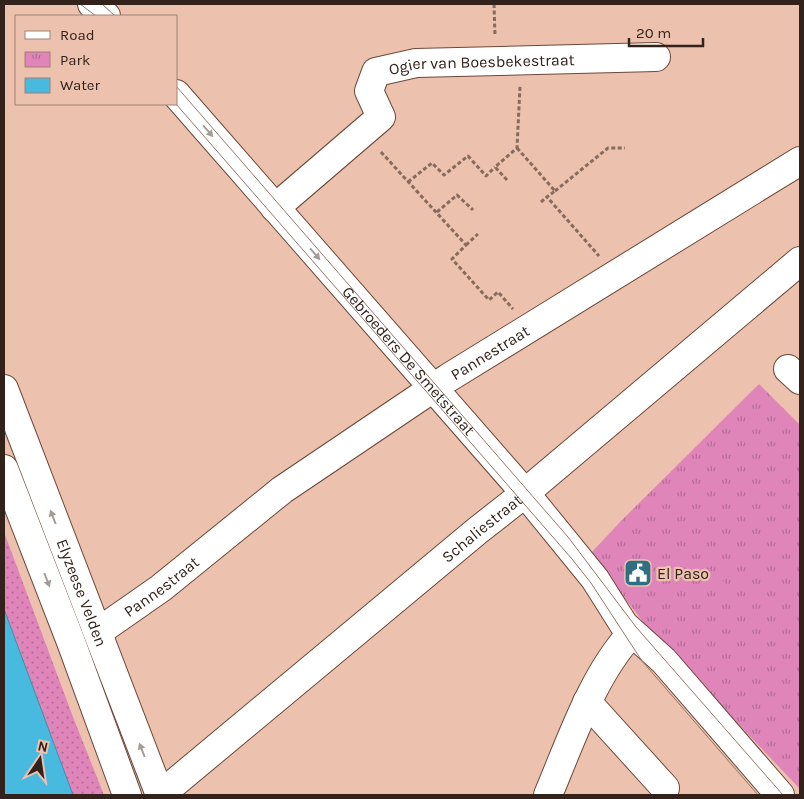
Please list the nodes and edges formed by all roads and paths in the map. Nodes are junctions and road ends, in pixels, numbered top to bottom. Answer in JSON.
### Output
{"nodes":[{"id":1,"x":92,"y":4,"type":"edge"},
{"id":2,"x":494,"y":4,"type":"edge"},
{"id":3,"x":105,"y":15,"type":"edge"},
{"id":4,"x":656,"y":57,"type":"dead end"},
{"id":5,"x":508,"y":61,"type":"junction"},
{"id":6,"x":178,"y":96,"type":"edge"},
{"id":7,"x":363,"y":133,"type":"junction"},
{"id":8,"x":517,"y":148,"type":"junction"},
{"id":9,"x":625,"y":148,"type":"dead end"},
{"id":10,"x":800,"y":162,"type":"edge"},
{"id":11,"x":495,"y":167,"type":"junction"},
{"id":12,"x":507,"y":180,"type":"dead end"},
{"id":13,"x":408,"y":182,"type":"junction"},
{"id":14,"x":555,"y":191,"type":"junction"},
{"id":15,"x":547,"y":197,"type":"junction"},
{"id":16,"x":541,"y":202,"type":"dead end"},
{"id":17,"x":275,"y":208,"type":"junction"},
{"id":18,"x":473,"y":210,"type":"dead end"},
{"id":19,"x":437,"y":212,"type":"junction"},
{"id":20,"x":478,"y":234,"type":"dead end"},
{"id":21,"x":466,"y":245,"type":"junction"},
{"id":22,"x":800,"y":261,"type":"edge"},
{"id":23,"x":615,"y":275,"type":"junction"},
{"id":24,"x":529,"y":328,"type":"junction"},
{"id":25,"x":433,"y":388,"type":"junction"},
{"id":26,"x":4,"y":389,"type":"edge"},
{"id":27,"x":4,"y":469,"type":"edge"},
{"id":28,"x":525,"y":494,"type":"junction"},
{"id":29,"x":98,"y":632,"type":"junction"},
{"id":30,"x":632,"y":633,"type":"junction"},
{"id":31,"x":587,"y":702,"type":"junction"},
{"id":32,"x":665,"y":788,"type":"dead end"},
{"id":33,"x":127,"y":795,"type":"edge"},
{"id":34,"x":160,"y":795,"type":"edge"},
{"id":35,"x":548,"y":795,"type":"edge"},
{"id":36,"x":760,"y":795,"type":"edge"},
{"id":37,"x":780,"y":795,"type":"edge"}],
"edges":[{"from":1,"to":3,"type":"street"},
{"from":2,"to":5,"type":"path"},
{"from":4,"to":5,"type":"street","name":"Ogier van Boesbekestraat"},
{"from":5,"to":7,"type":"street","name":"Ogier van Boesbekestraat"},
{"from":5,"to":8,"type":"path"},
{"from":6,"to":17,"type":"street","name":"Gebroeders De Smetstraat","one_way":true},
{"from":7,"to":13,"type":"path"},
{"from":7,"to":17,"type":"street","name":"Ogier van Boesbekestraat"},
{"from":8,"to":11,"type":"path"},
{"from":8,"to":14,"type":"path"},
{"from":9,"to":14,"type":"path"},
{"from":10,"to":23,"type":"street","name":"Pannestraat"},
{"from":11,"to":12,"type":"path"},
{"from":11,"to":13,"type":"path"},
{"from":13,"to":19,"type":"path"},
{"from":14,"to":15,"type":"path"},
{"from":15,"to":16,"type":"path"},
{"from":15,"to":23,"type":"path"},
{"from":17,"to":25,"type":"street","name":"Gebroeders De Smetstraat","one_way":true},
{"from":18,"to":19,"type":"path"},
{"from":19,"to":21,"type":"path"},
{"from":20,"to":21,"type":"path"},
{"from":21,"to":24,"type":"path"},
{"from":22,"to":28,"type":"street","name":"Schaliestraat"},
{"from":23,"to":24,"type":"street","name":"Pannestraat"},
{"from":24,"to":25,"type":"street","name":"Pannestraat"},
{"from":25,"to":28,"type":"street","name":"Gebroeders De Smetstraat"},
{"from":25,"to":29,"type":"street","name":"Pannestraat"},
{"from":29,"to":26,"type":"street","name":"Elyzeese Velden","one_way":true},
{"from":27,"to":33,"type":"street","name":"Elyzeese Velden","one_way":true},
{"from":28,"to":30,"type":"street","name":"Gebroeders De Smetstraat"},
{"from":28,"to":34,"type":"street","name":"Schaliestraat"},
{"from":34,"to":29,"type":"street","name":"Elyzeese Velden","one_way":true},
{"from":30,"to":31,"type":"street"},
{"from":30,"to":36,"type":"street","name":"Gebroeders De Smetstraat"},
{"from":30,"to":37,"type":"street","name":"Gebroeders De Smetstraat"},
{"from":31,"to":32,"type":"street"},
{"from":31,"to":35,"type":"street"}]}
